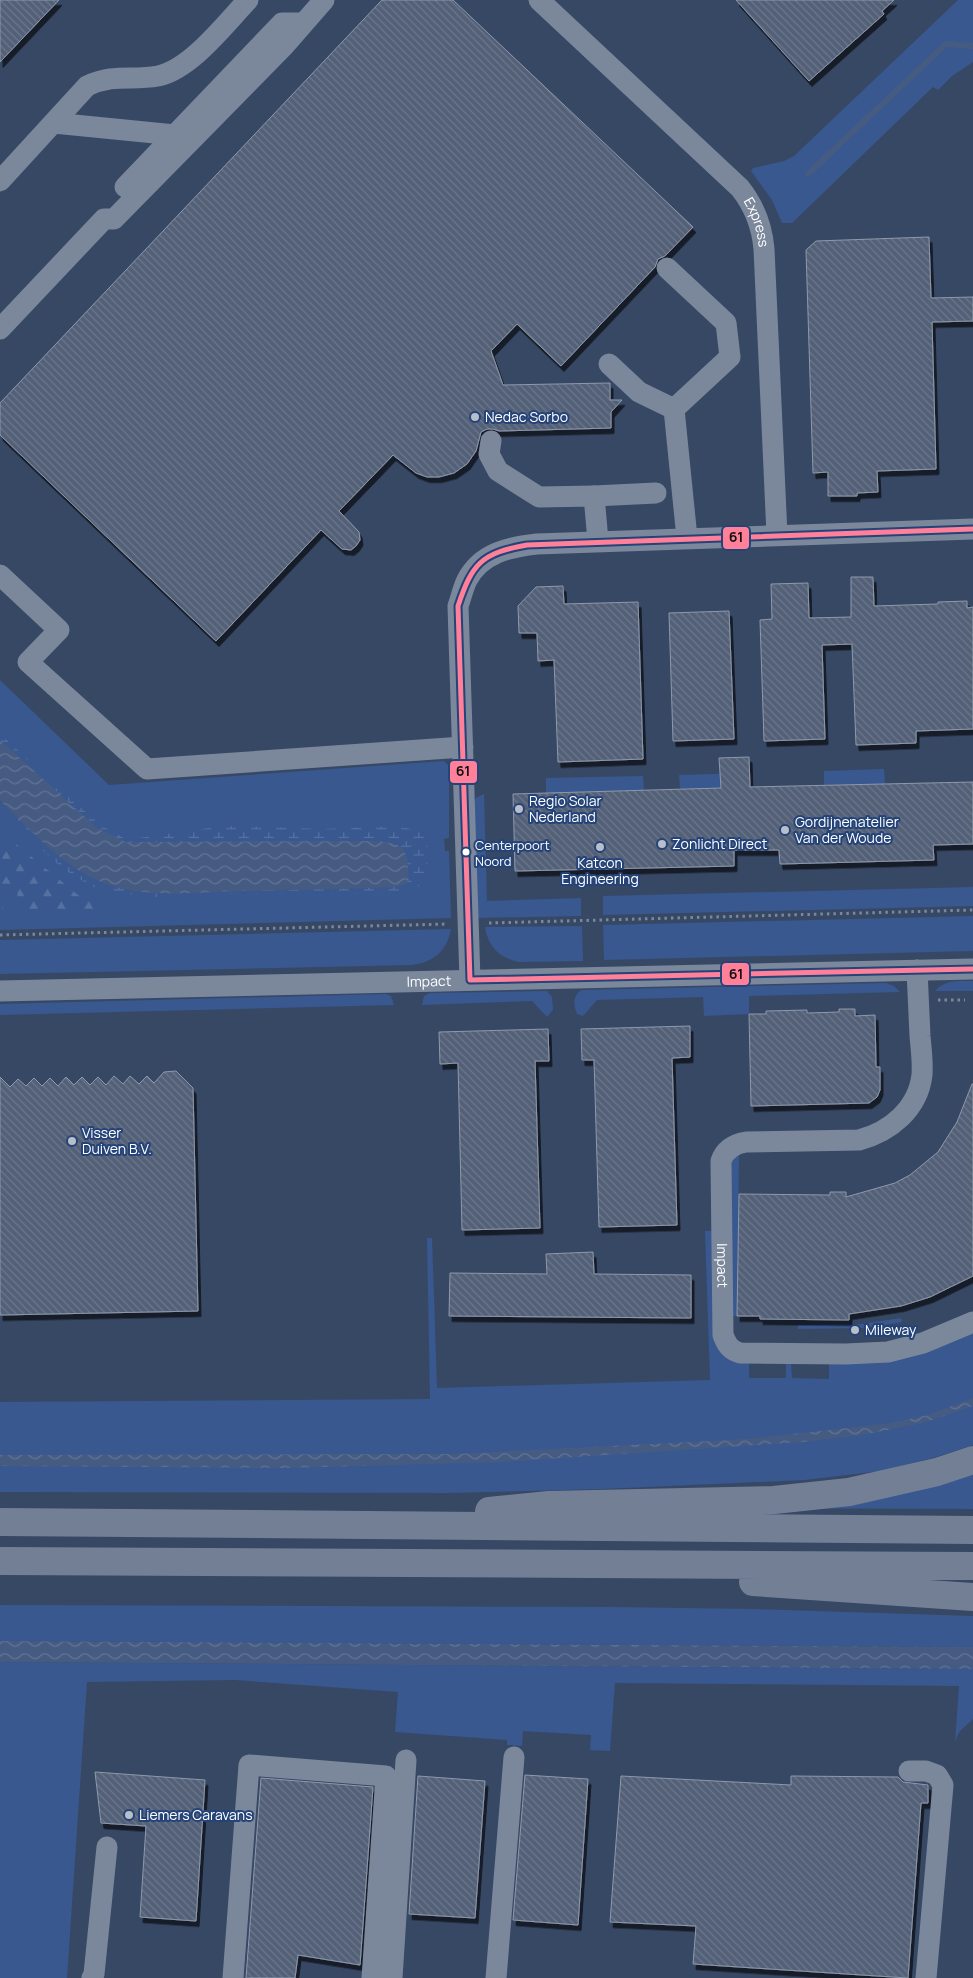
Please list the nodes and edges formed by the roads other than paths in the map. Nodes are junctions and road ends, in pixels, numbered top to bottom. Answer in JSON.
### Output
{"nodes":[{"id":1,"x":248,"y":0,"type":"edge"},
{"id":2,"x":324,"y":0,"type":"edge"},
{"id":3,"x":538,"y":0,"type":"edge"},
{"id":4,"x":302,"y":23,"type":"junction"},
{"id":5,"x":54,"y":122,"type":"junction"},
{"id":6,"x":175,"y":135,"type":"junction"},
{"id":7,"x":0,"y":181,"type":"edge"},
{"id":8,"x":104,"y":219,"type":"junction"},
{"id":9,"x":667,"y":268,"type":"dead end"},
{"id":10,"x":0,"y":329,"type":"edge"},
{"id":11,"x":609,"y":364,"type":"dead end"},
{"id":12,"x":674,"y":410,"type":"junction"},
{"id":13,"x":491,"y":441,"type":"dead end"},
{"id":14,"x":656,"y":493,"type":"dead end"},
{"id":15,"x":594,"y":496,"type":"junction"},
{"id":16,"x":973,"y":529,"type":"edge"},
{"id":17,"x":776,"y":535,"type":"junction"},
{"id":18,"x":687,"y":538,"type":"junction"},
{"id":19,"x":598,"y":541,"type":"junction"},
{"id":20,"x":0,"y":576,"type":"edge"},
{"id":21,"x":463,"y":747,"type":"junction"},
{"id":22,"x":973,"y":969,"type":"edge"},
{"id":23,"x":917,"y":970,"type":"junction"},
{"id":24,"x":470,"y":980,"type":"junction"},
{"id":25,"x":0,"y":991,"type":"edge"},
{"id":26,"x":973,"y":1322,"type":"edge"},
{"id":27,"x":973,"y":1460,"type":"edge"},
{"id":28,"x":0,"y":1522,"type":"edge"},
{"id":29,"x":356,"y":1525,"type":"junction"},
{"id":30,"x":973,"y":1530,"type":"edge"},
{"id":31,"x":0,"y":1561,"type":"edge"},
{"id":32,"x":495,"y":1564,"type":"junction"},
{"id":33,"x":973,"y":1566,"type":"edge"},
{"id":34,"x":973,"y":1597,"type":"edge"},
{"id":35,"x":514,"y":1757,"type":"dead end"},
{"id":36,"x":406,"y":1760,"type":"dead end"},
{"id":37,"x":909,"y":1771,"type":"dead end"},
{"id":38,"x":107,"y":1847,"type":"dead end"},
{"id":39,"x":92,"y":1978,"type":"edge"},
{"id":40,"x":233,"y":1978,"type":"edge"},
{"id":41,"x":372,"y":1978,"type":"edge"},
{"id":42,"x":392,"y":1978,"type":"edge"},
{"id":43,"x":496,"y":1978,"type":"edge"},
{"id":44,"x":926,"y":1978,"type":"edge"}],
"edges":[{"from":1,"to":5,"type":"street"},
{"from":2,"to":4,"type":"street"},
{"from":3,"to":17,"type":"street","name":"Express"},
{"from":4,"to":6,"type":"street"},
{"from":4,"to":8,"type":"street"},
{"from":5,"to":6,"type":"street"},
{"from":5,"to":7,"type":"street"},
{"from":6,"to":8,"type":"street"},
{"from":8,"to":10,"type":"street"},
{"from":9,"to":12,"type":"street"},
{"from":11,"to":12,"type":"street"},
{"from":12,"to":18,"type":"street"},
{"from":13,"to":15,"type":"street"},
{"from":14,"to":15,"type":"street"},
{"from":15,"to":19,"type":"street"},
{"from":16,"to":17,"type":"street"},
{"from":17,"to":18,"type":"street"},
{"from":18,"to":19,"type":"street"},
{"from":19,"to":21,"type":"street"},
{"from":20,"to":21,"type":"street"},
{"from":21,"to":24,"type":"street"},
{"from":22,"to":23,"type":"street","name":"Impact"},
{"from":23,"to":24,"type":"street","name":"Impact"},
{"from":23,"to":26,"type":"street","name":"Impact"},
{"from":24,"to":25,"type":"street","name":"Impact"},
{"from":27,"to":29,"type":"highway"},
{"from":28,"to":29,"type":"highway"},
{"from":29,"to":30,"type":"highway"},
{"from":31,"to":32,"type":"highway"},
{"from":32,"to":33,"type":"highway"},
{"from":32,"to":34,"type":"highway"},
{"from":35,"to":43,"type":"street"},
{"from":36,"to":42,"type":"street"},
{"from":37,"to":44,"type":"street"},
{"from":38,"to":39,"type":"street"},
{"from":40,"to":41,"type":"street"}]}
